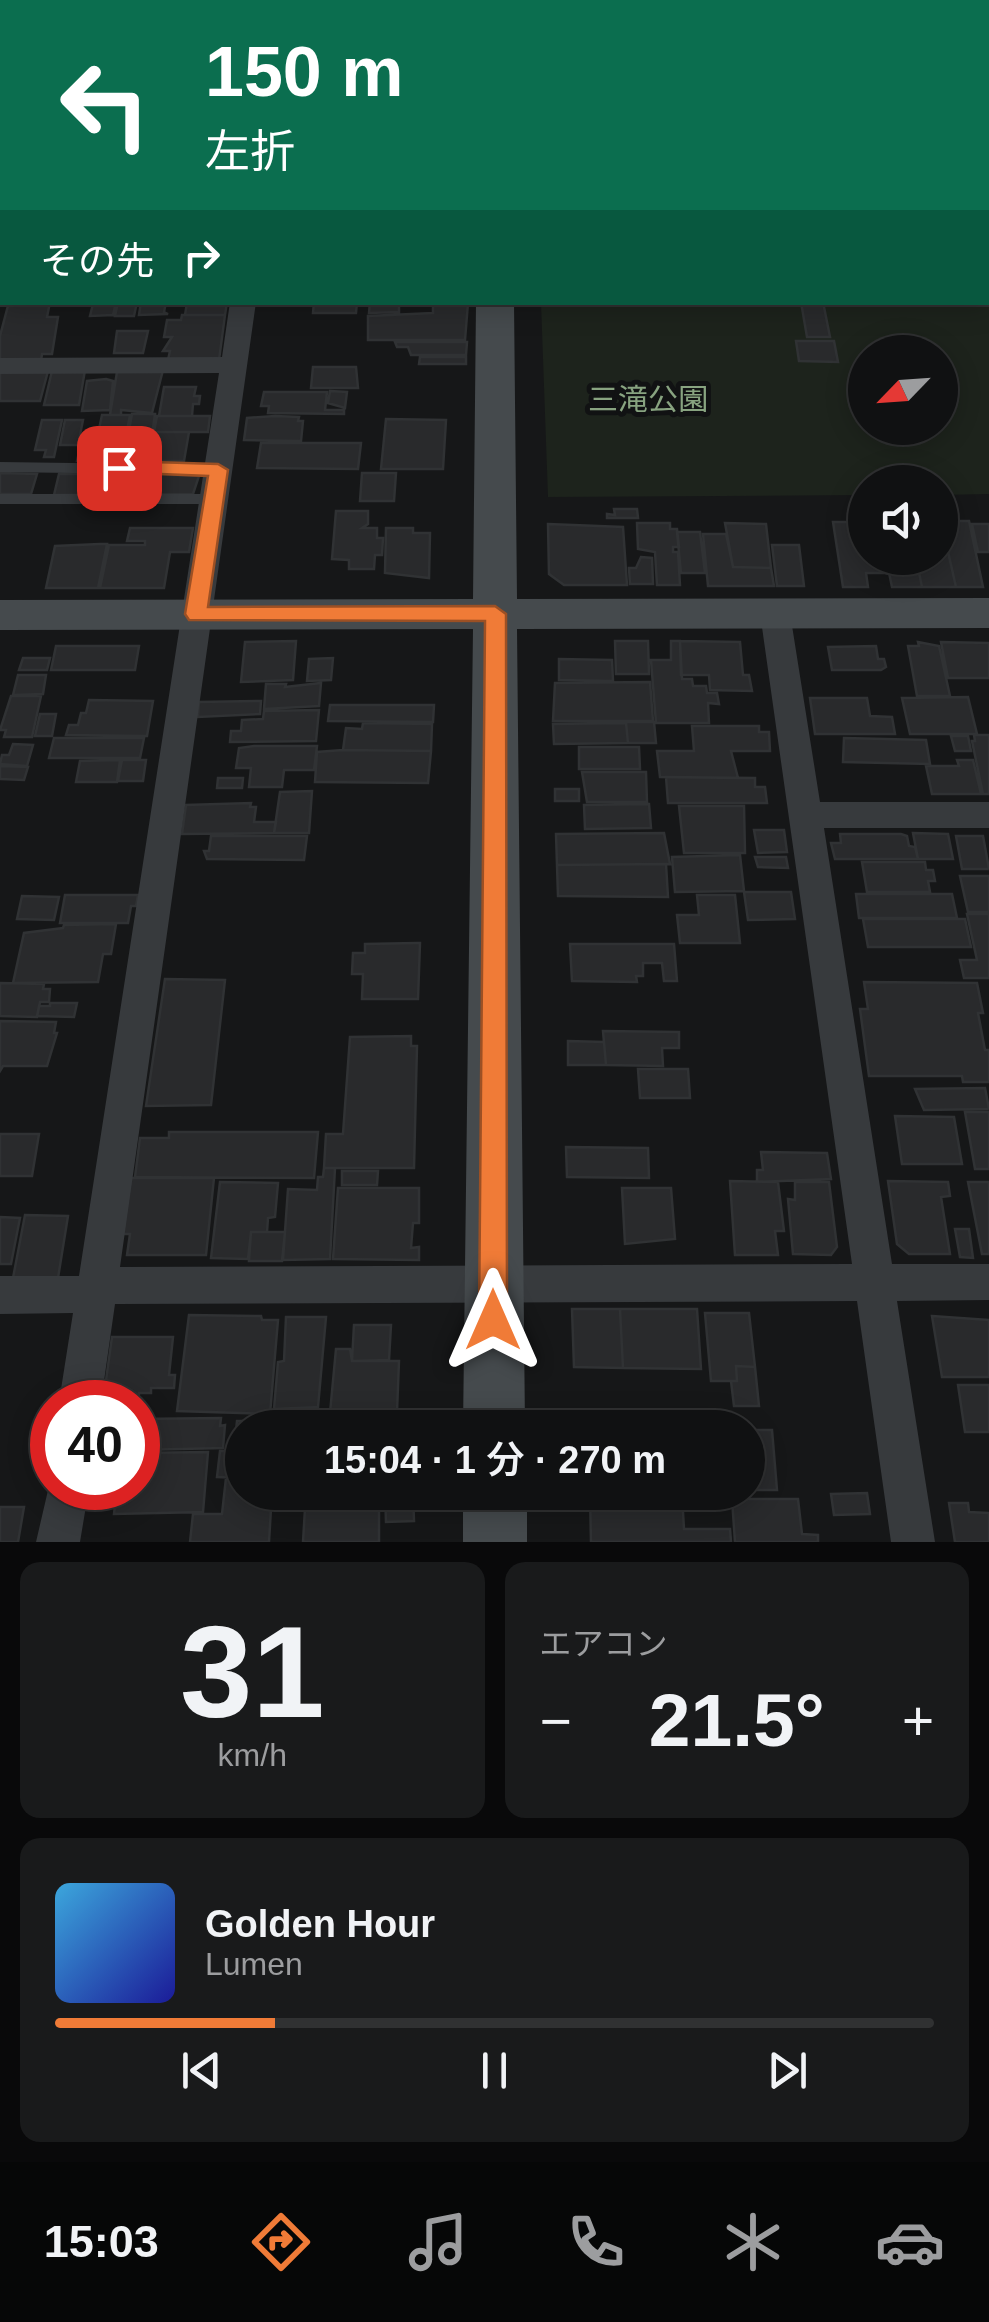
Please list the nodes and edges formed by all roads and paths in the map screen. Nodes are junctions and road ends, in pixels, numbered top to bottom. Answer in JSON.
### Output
{"nodes":[{"id":1,"x":243,"y":305,"type":"edge"},
{"id":2,"x":495,"y":305,"type":"edge"},
{"id":3,"x":233,"y":365,"type":"junction"},
{"id":4,"x":0,"y":366,"type":"edge"},
{"id":5,"x":0,"y":468,"type":"edge"},
{"id":6,"x":216,"y":485,"type":"junction"},
{"id":7,"x":0,"y":499,"type":"edge"},
{"id":8,"x":774,"y":613,"type":"junction"},
{"id":9,"x":989,"y":613,"type":"edge"},
{"id":10,"x":196,"y":614,"type":"junction"},
{"id":11,"x":495,"y":614,"type":"junction"},
{"id":12,"x":0,"y":616,"type":"edge"},
{"id":13,"x":989,"y":815,"type":"edge"},
{"id":14,"x":804,"y":816,"type":"junction"},
{"id":15,"x":875,"y":1281,"type":"junction"},
{"id":16,"x":989,"y":1282,"type":"edge"},
{"id":17,"x":492,"y":1284,"type":"junction"},
{"id":18,"x":98,"y":1290,"type":"junction"},
{"id":19,"x":0,"y":1295,"type":"edge"},
{"id":20,"x":84,"y":1380,"type":"edge"},
{"id":21,"x":494,"y":1410,"type":"edge"},
{"id":22,"x":63,"y":1510,"type":"edge"},
{"id":23,"x":495,"y":1510,"type":"edge"},
{"id":24,"x":58,"y":1542,"type":"edge"},
{"id":25,"x":495,"y":1542,"type":"edge"},
{"id":26,"x":913,"y":1542,"type":"edge"}],
"edges":[{"from":1,"to":3,"type":"street"},
{"from":2,"to":11,"type":"street"},
{"from":3,"to":4,"type":"street"},
{"from":3,"to":6,"type":"street"},
{"from":5,"to":6,"type":"lane"},
{"from":6,"to":7,"type":"lane"},
{"from":6,"to":10,"type":"street"},
{"from":8,"to":9,"type":"street"},
{"from":8,"to":11,"type":"street"},
{"from":8,"to":14,"type":"street"},
{"from":10,"to":11,"type":"street"},
{"from":10,"to":12,"type":"street"},
{"from":10,"to":18,"type":"street"},
{"from":11,"to":17,"type":"street"},
{"from":13,"to":14,"type":"street"},
{"from":14,"to":15,"type":"street"},
{"from":15,"to":16,"type":"street"},
{"from":15,"to":17,"type":"street"},
{"from":15,"to":26,"type":"street"},
{"from":17,"to":18,"type":"street"},
{"from":17,"to":21,"type":"street"},
{"from":18,"to":19,"type":"street"},
{"from":18,"to":20,"type":"street"},
{"from":22,"to":24,"type":"street"},
{"from":23,"to":25,"type":"street"}]}
